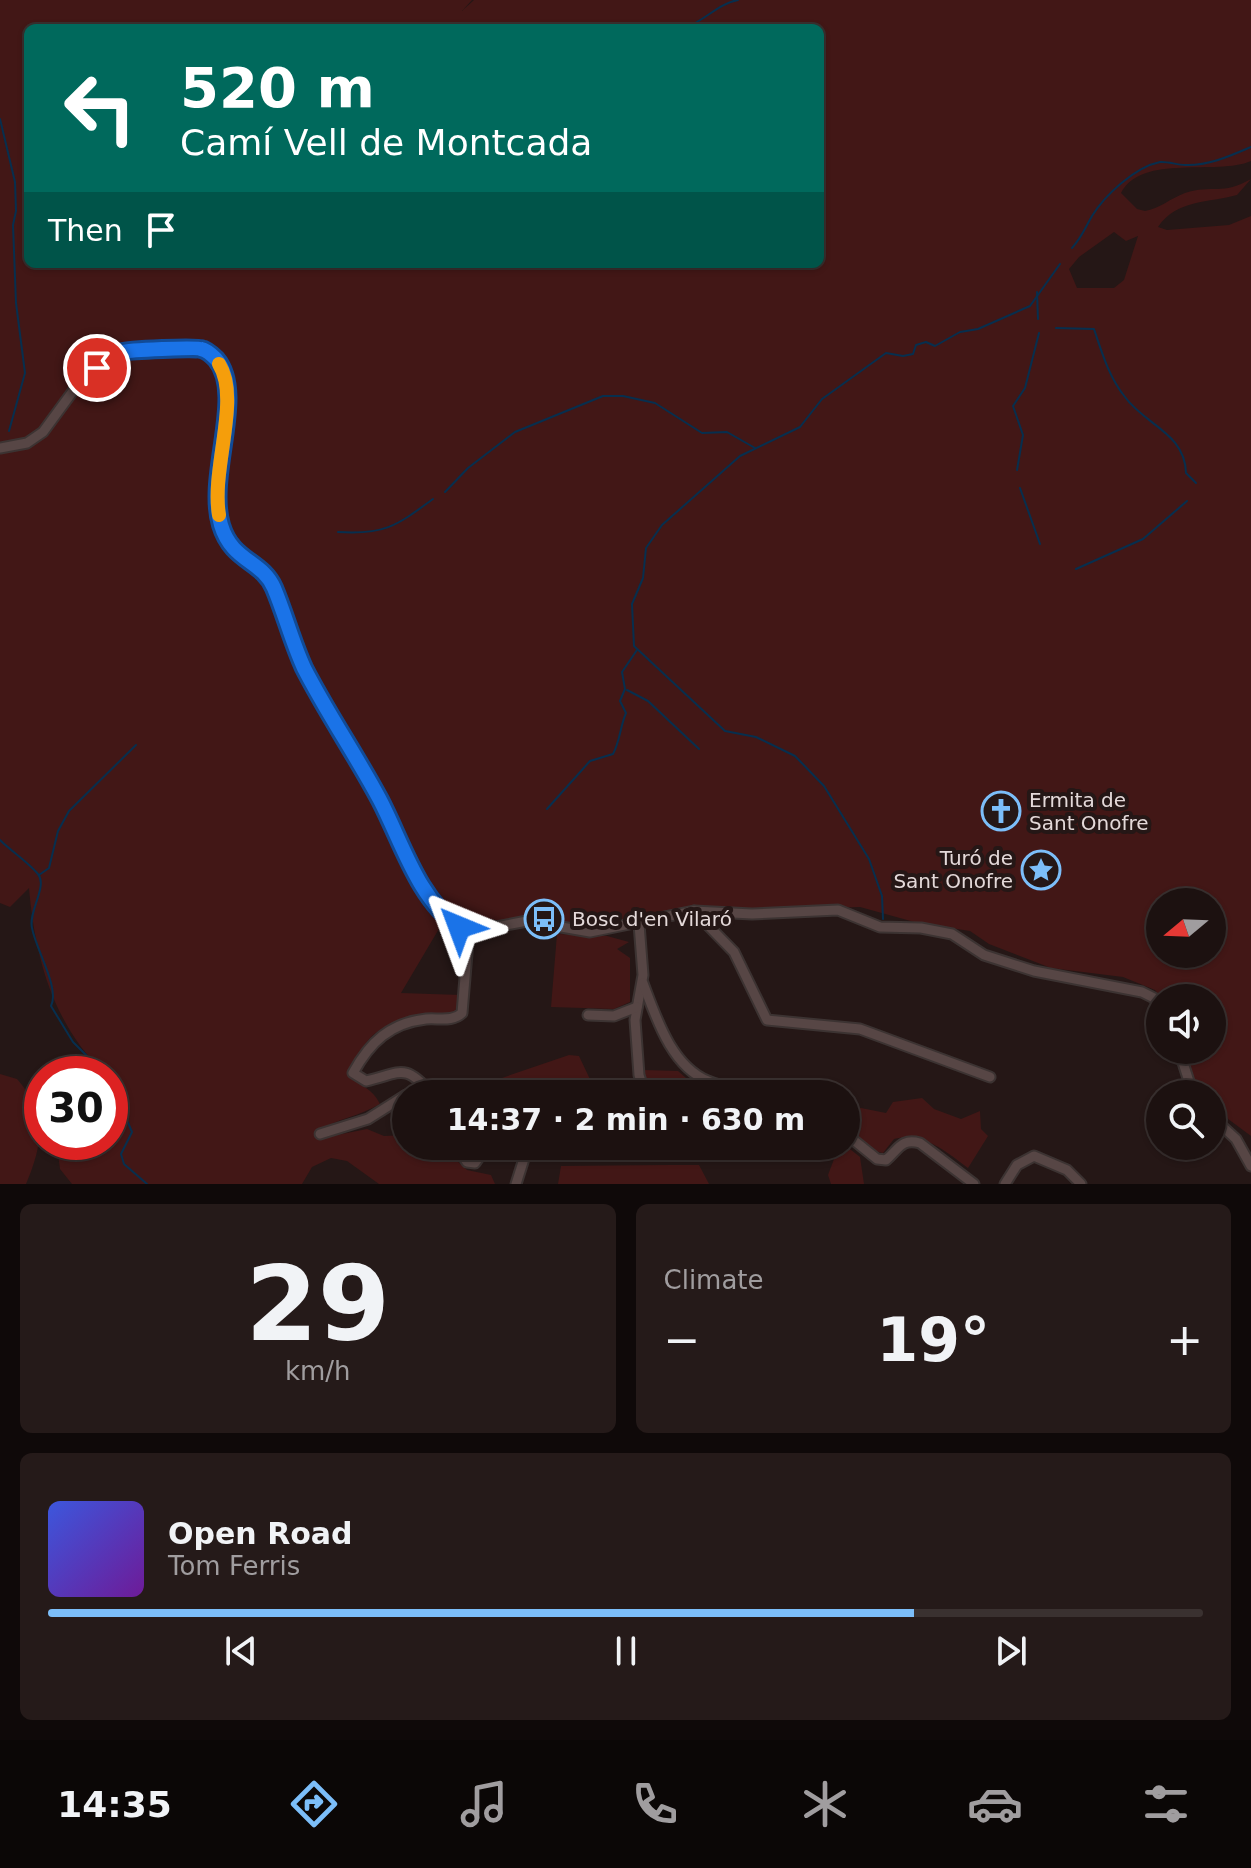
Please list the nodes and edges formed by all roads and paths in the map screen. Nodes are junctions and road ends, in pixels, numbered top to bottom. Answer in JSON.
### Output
{"nodes":[{"id":1,"x":0,"y":448,"type":"edge"},
{"id":2,"x":694,"y":911,"type":"junction"},
{"id":3,"x":639,"y":924,"type":"junction"},
{"id":4,"x":469,"y":930,"type":"junction"},
{"id":5,"x":643,"y":983,"type":"junction"},
{"id":6,"x":1146,"y":994,"type":"edge"},
{"id":7,"x":637,"y":1007,"type":"junction"},
{"id":8,"x":588,"y":1015,"type":"dead end"},
{"id":9,"x":990,"y":1077,"type":"dead end"},
{"id":10,"x":417,"y":1080,"type":"edge"},
{"id":11,"x":642,"y":1080,"type":"edge"},
{"id":12,"x":705,"y":1080,"type":"edge"},
{"id":13,"x":392,"y":1103,"type":"edge"},
{"id":14,"x":1226,"y":1130,"type":"edge"},
{"id":15,"x":320,"y":1134,"type":"dead end"},
{"id":16,"x":860,"y":1145,"type":"edge"},
{"id":17,"x":524,"y":1160,"type":"edge"},
{"id":18,"x":1251,"y":1166,"type":"edge"},
{"id":19,"x":516,"y":1184,"type":"edge"},
{"id":20,"x":974,"y":1184,"type":"edge"},
{"id":21,"x":1005,"y":1184,"type":"edge"},
{"id":22,"x":1081,"y":1184,"type":"edge"}],
"edges":[{"from":1,"to":4,"type":"street"},
{"from":2,"to":3,"type":"street"},
{"from":2,"to":6,"type":"street"},
{"from":2,"to":9,"type":"street"},
{"from":3,"to":4,"type":"street"},
{"from":3,"to":5,"type":"street"},
{"from":4,"to":10,"type":"street"},
{"from":5,"to":7,"type":"street"},
{"from":5,"to":12,"type":"street"},
{"from":7,"to":8,"type":"street"},
{"from":7,"to":11,"type":"street"},
{"from":13,"to":15,"type":"street"},
{"from":14,"to":18,"type":"street"},
{"from":16,"to":20,"type":"street"},
{"from":17,"to":19,"type":"street"},
{"from":21,"to":22,"type":"street"}]}
